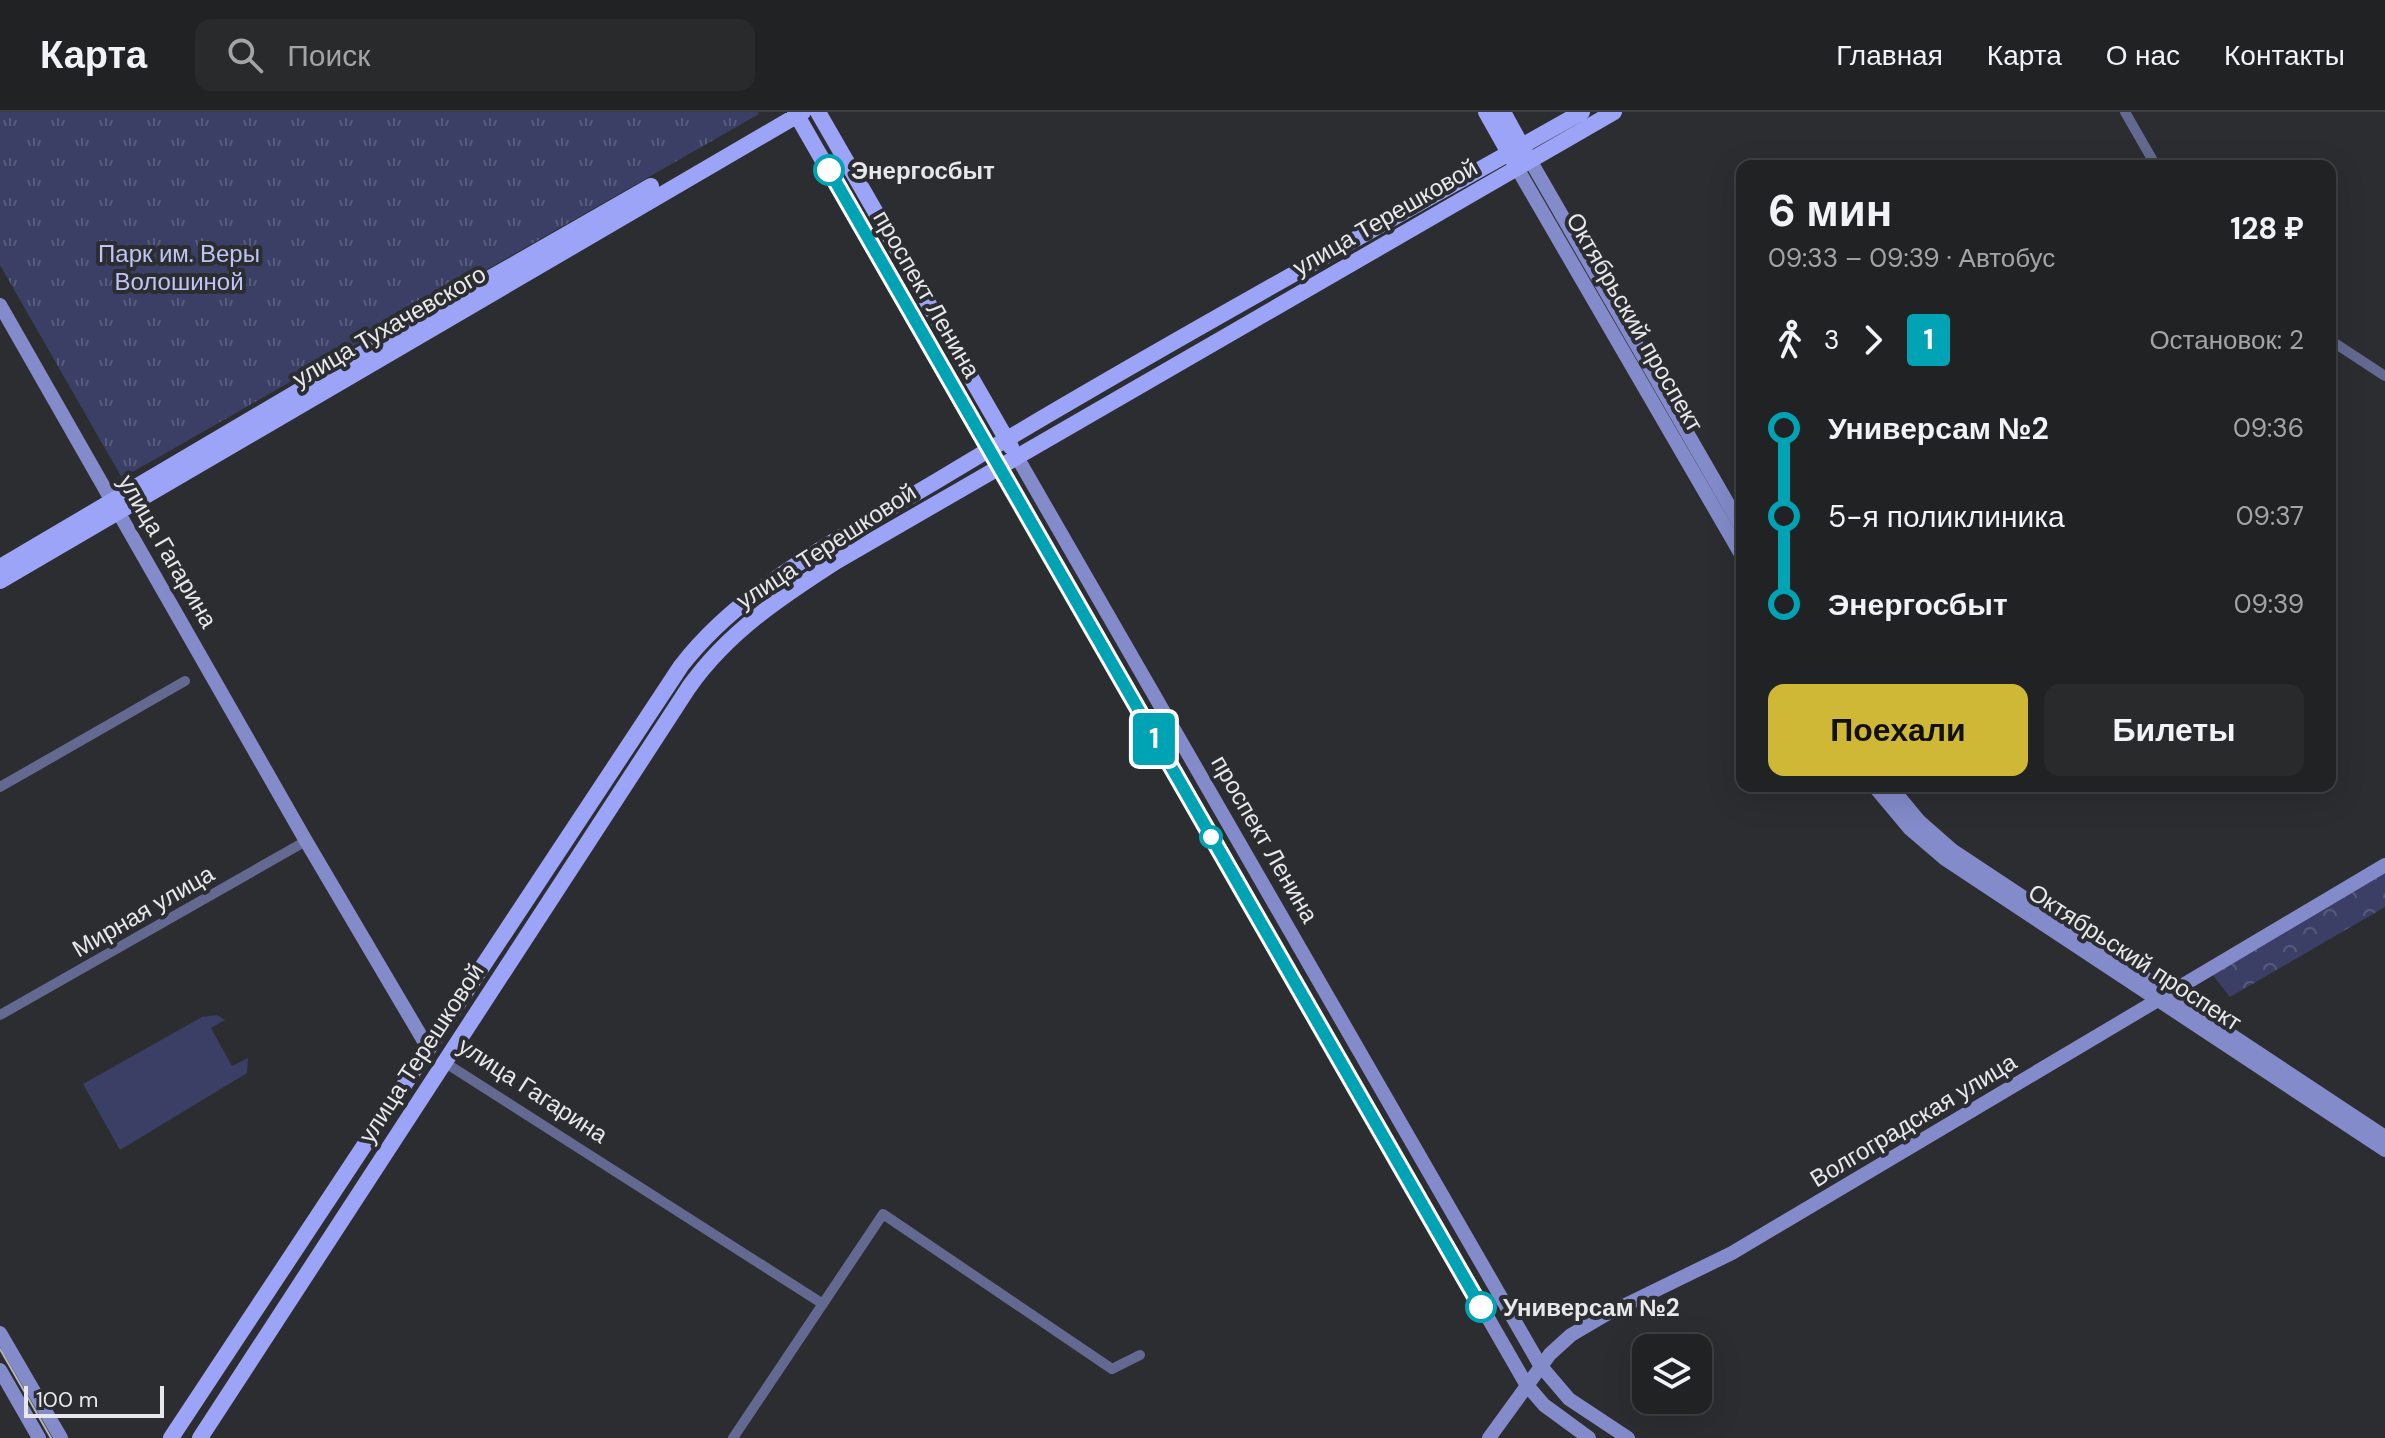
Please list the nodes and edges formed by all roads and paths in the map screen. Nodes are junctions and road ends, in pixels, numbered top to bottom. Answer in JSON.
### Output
{"nodes":[{"id":1,"x":818,"y":112,"type":"edge"},
{"id":2,"x":1486,"y":112,"type":"edge"},
{"id":3,"x":1503,"y":112,"type":"edge"},
{"id":4,"x":1582,"y":112,"type":"edge"},
{"id":5,"x":1614,"y":112,"type":"edge"},
{"id":6,"x":2125,"y":112,"type":"edge"},
{"id":7,"x":794,"y":113,"type":"edge"},
{"id":8,"x":1519,"y":157,"type":"junction"},
{"id":9,"x":2153,"y":160,"type":"edge"},
{"id":10,"x":0,"y":305,"type":"edge"},
{"id":11,"x":2336,"y":344,"type":"edge"},
{"id":12,"x":2385,"y":376,"type":"edge"},
{"id":13,"x":1007,"y":439,"type":"junction"},
{"id":14,"x":989,"y":450,"type":"junction"},
{"id":15,"x":1017,"y":457,"type":"junction"},
{"id":16,"x":999,"y":467,"type":"junction"},
{"id":17,"x":115,"y":508,"type":"junction"},
{"id":18,"x":1736,"y":518,"type":"edge"},
{"id":19,"x":1736,"y":545,"type":"edge"},
{"id":20,"x":0,"y":567,"type":"edge"},
{"id":21,"x":0,"y":581,"type":"edge"},
{"id":22,"x":185,"y":681,"type":"dead end"},
{"id":23,"x":1165,"y":758,"type":"junction"},
{"id":24,"x":1204,"y":781,"type":"junction"},
{"id":25,"x":0,"y":787,"type":"edge"},
{"id":26,"x":1879,"y":792,"type":"edge"},
{"id":27,"x":1895,"y":792,"type":"edge"},
{"id":28,"x":306,"y":841,"type":"junction"},
{"id":29,"x":2385,"y":865,"type":"edge"},
{"id":30,"x":2162,"y":997,"type":"junction"},
{"id":31,"x":0,"y":1015,"type":"edge"},
{"id":32,"x":428,"y":1048,"type":"junction"},
{"id":33,"x":444,"y":1062,"type":"junction"},
{"id":34,"x":2385,"y":1137,"type":"edge"},
{"id":35,"x":2385,"y":1150,"type":"edge"},
{"id":36,"x":823,"y":1304,"type":"junction"},
{"id":37,"x":0,"y":1333,"type":"edge"},
{"id":38,"x":1140,"y":1355,"type":"dead end"},
{"id":39,"x":1540,"y":1365,"type":"junction"},
{"id":40,"x":0,"y":1370,"type":"edge"},
{"id":41,"x":1526,"y":1384,"type":"junction"},
{"id":42,"x":39,"y":1438,"type":"edge"},
{"id":43,"x":61,"y":1438,"type":"edge"},
{"id":44,"x":171,"y":1438,"type":"edge"},
{"id":45,"x":200,"y":1438,"type":"edge"},
{"id":46,"x":733,"y":1438,"type":"edge"},
{"id":47,"x":1489,"y":1438,"type":"edge"},
{"id":48,"x":1589,"y":1438,"type":"edge"},
{"id":49,"x":1628,"y":1438,"type":"edge"}],
"edges":[{"from":1,"to":13,"type":"main road","name":"проспект Ленина"},
{"from":2,"to":8,"type":"main road","name":"Октябрьский проспект"},
{"from":3,"to":8,"type":"main road","name":"Октябрьский проспект"},
{"from":4,"to":8,"type":"main road","name":"улица Терешковой"},
{"from":5,"to":8,"type":"main road","name":"улица Терешковой"},
{"from":6,"to":9,"type":"street"},
{"from":7,"to":14,"type":"main road","name":"проспект Ленина"},
{"from":7,"to":17,"type":"main road","name":"улица Тухачевского"},
{"from":8,"to":13,"type":"main road","name":"улица Терешковой"},
{"from":8,"to":15,"type":"main road","name":"улица Терешковой"},
{"from":8,"to":18,"type":"main road","name":"Октябрьский проспект"},
{"from":8,"to":19,"type":"main road","name":"Октябрьский проспект"},
{"from":10,"to":17,"type":"main road","name":"улица Гагарина"},
{"from":11,"to":12,"type":"street"},
{"from":13,"to":14,"type":"main road","name":"улица Терешковой"},
{"from":13,"to":15,"type":"main road","name":"проспект Ленина"},
{"from":14,"to":16,"type":"main road","name":"проспект Ленина"},
{"from":14,"to":32,"type":"main road","name":"улица Терешковой"},
{"from":15,"to":16,"type":"main road","name":"улица Терешковой"},
{"from":15,"to":24,"type":"main road","name":"проспект Ленина"},
{"from":16,"to":23,"type":"main road","name":"проспект Ленина"},
{"from":16,"to":33,"type":"main road","name":"улица Терешковой"},
{"from":17,"to":20,"type":"main road","name":"улица Тухачевского"},
{"from":17,"to":21,"type":"main road","name":"улица Тухачевского"},
{"from":17,"to":28,"type":"main road","name":"улица Гагарина"},
{"from":22,"to":25,"type":"street"},
{"from":23,"to":24,"type":"main road"},
{"from":23,"to":41,"type":"main road","name":"проспект Ленина"},
{"from":24,"to":39,"type":"main road","name":"проспект Ленина"},
{"from":26,"to":30,"type":"main road","name":"Октябрьский проспект"},
{"from":27,"to":30,"type":"main road","name":"Октябрьский проспект"},
{"from":28,"to":31,"type":"street","name":"Мирная улица"},
{"from":28,"to":32,"type":"main road","name":"улица Гагарина"},
{"from":29,"to":30,"type":"main road","name":"Волгоградская улица"},
{"from":30,"to":34,"type":"main road","name":"Октябрьский проспект"},
{"from":30,"to":35,"type":"main road","name":"Октябрьский проспект"},
{"from":30,"to":39,"type":"main road","name":"Волгоградская улица"},
{"from":32,"to":33,"type":"main road","name":"улица Гагарина"},
{"from":32,"to":44,"type":"main road","name":"улица Терешковой"},
{"from":33,"to":36,"type":"street","name":"улица Гагарина"},
{"from":33,"to":45,"type":"main road","name":"улица Терешковой"},
{"from":36,"to":38,"type":"street"},
{"from":36,"to":46,"type":"street"},
{"from":37,"to":43,"type":"main road"},
{"from":39,"to":41,"type":"main road","name":"Волгоградская улица"},
{"from":39,"to":49,"type":"main road","name":"проспект Ленина"},
{"from":40,"to":42,"type":"main road"},
{"from":41,"to":47,"type":"main road","name":"Волгоградская улица"},
{"from":41,"to":48,"type":"main road","name":"проспект Ленина"}]}
